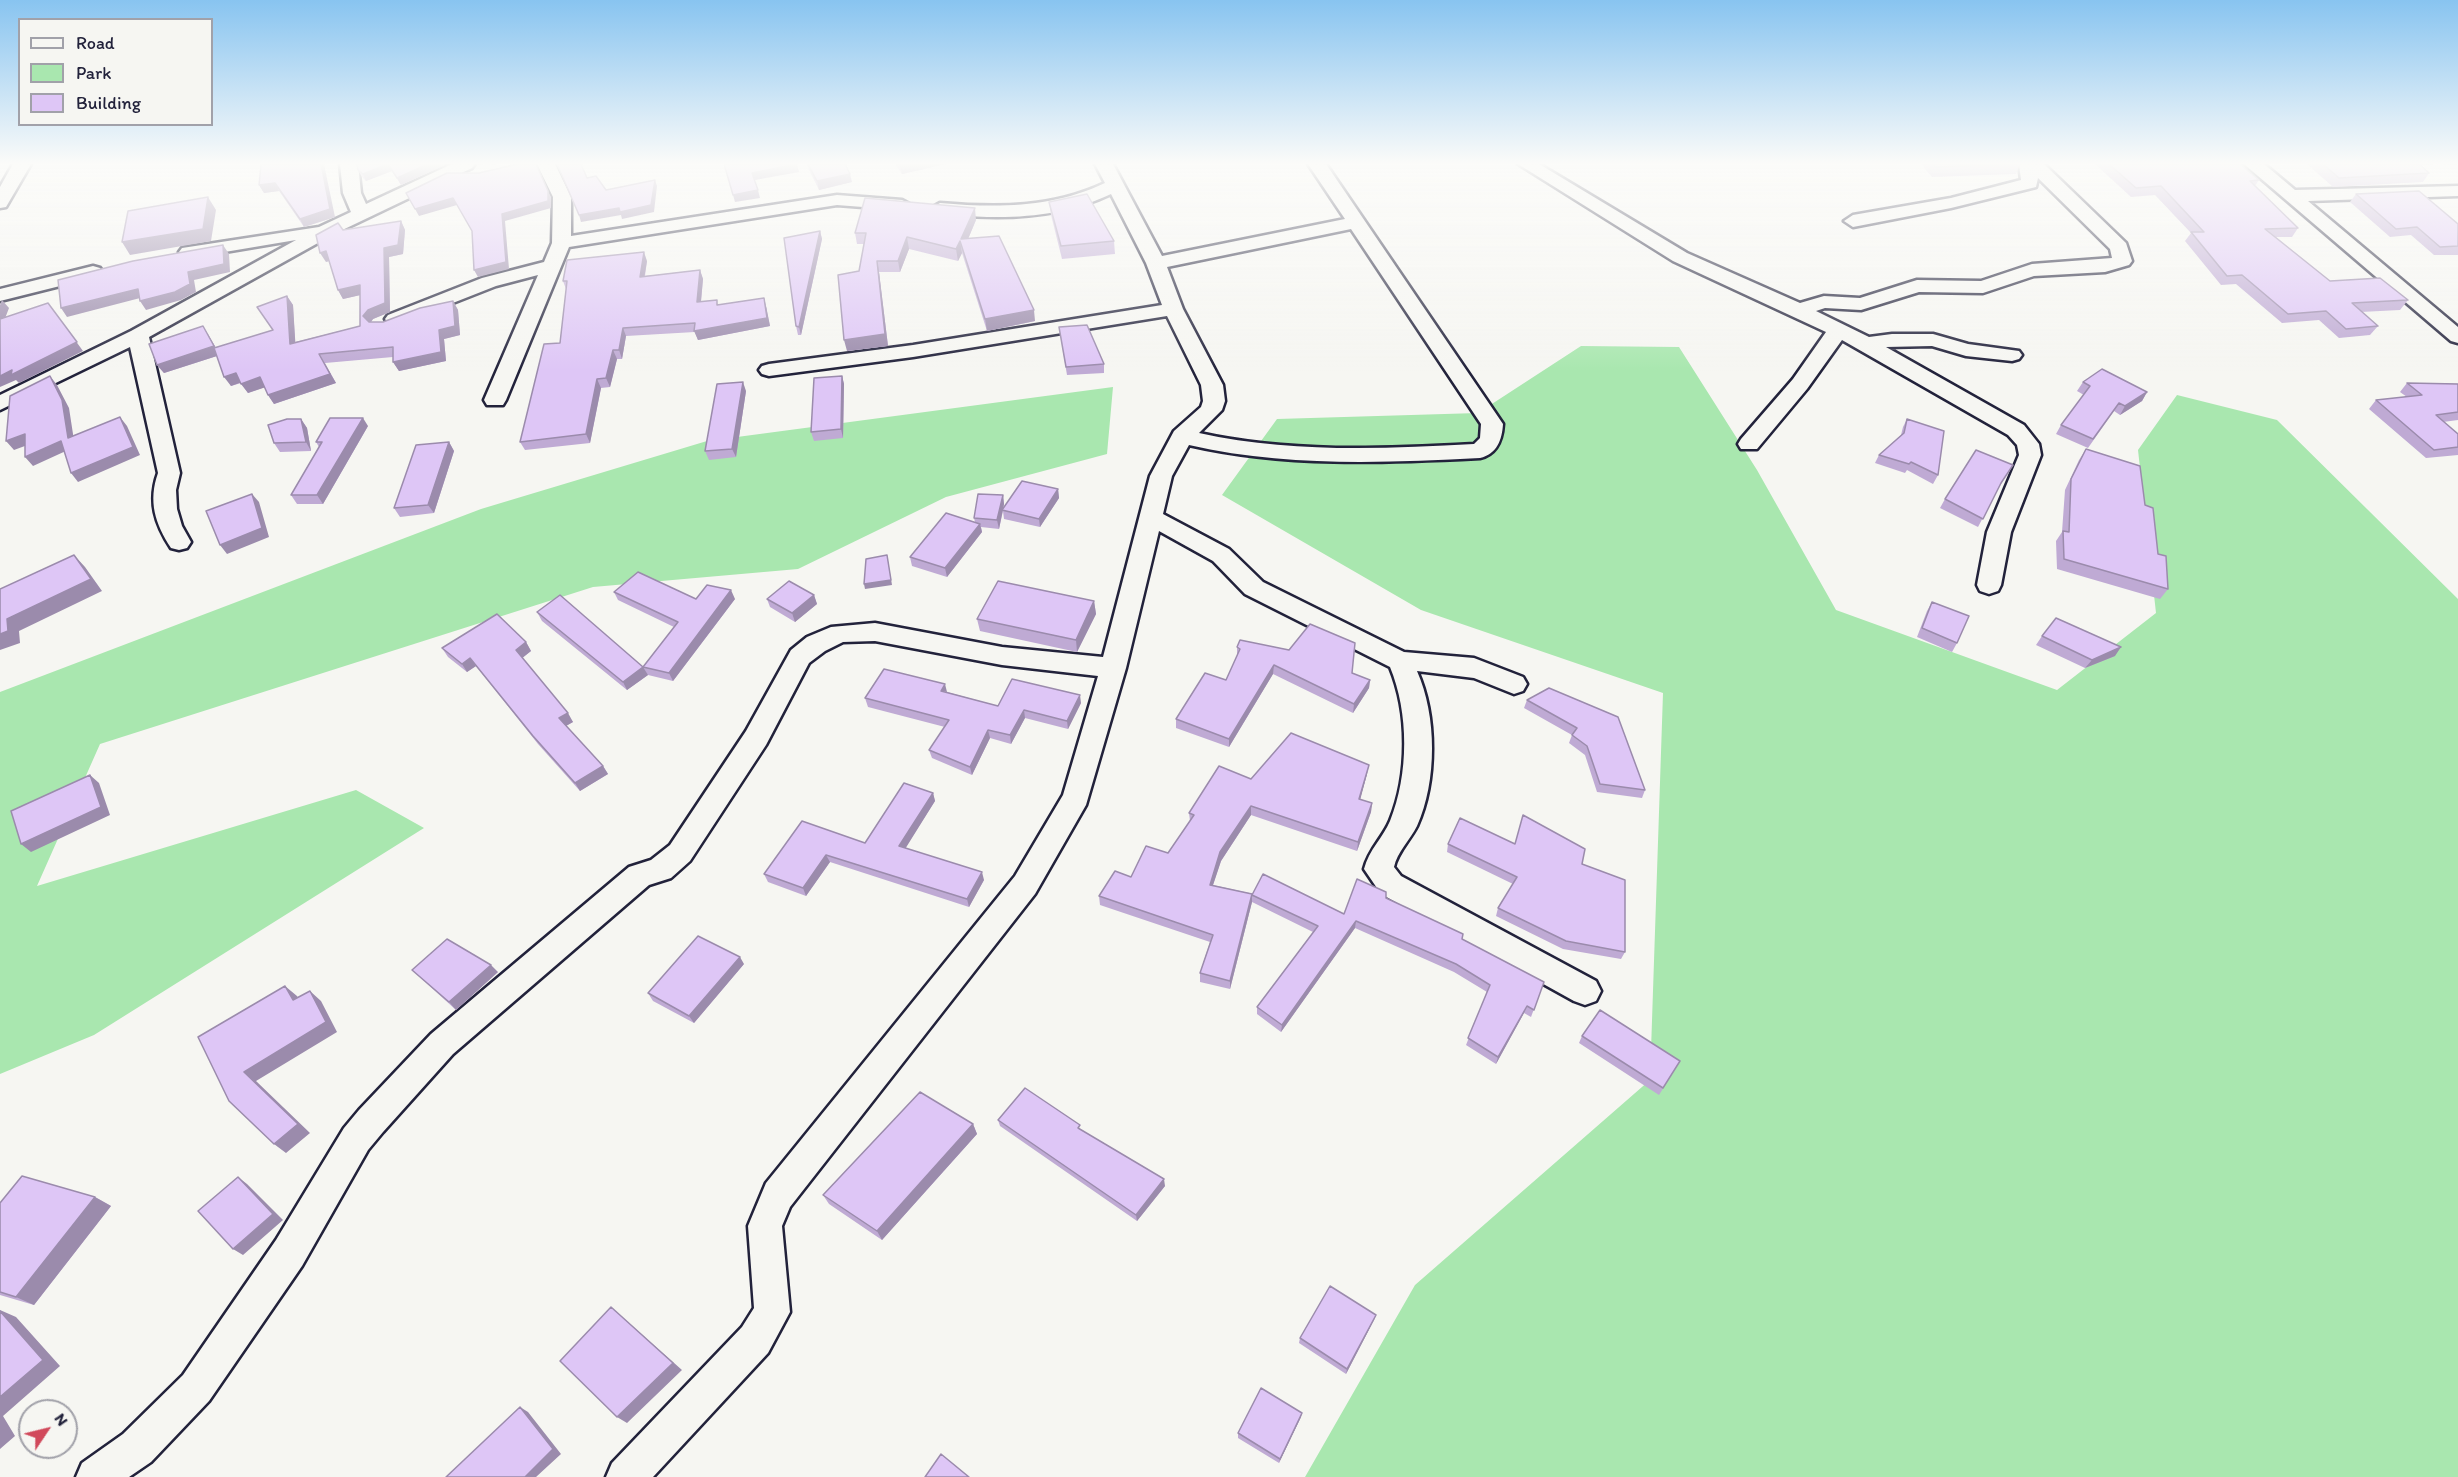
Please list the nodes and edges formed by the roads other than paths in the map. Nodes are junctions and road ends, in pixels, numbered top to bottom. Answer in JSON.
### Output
{"nodes":[{"id":1,"x":309,"y":233,"type":"edge"},
{"id":2,"x":322,"y":233,"type":"edge"},
{"id":3,"x":561,"y":233,"type":"edge"},
{"id":4,"x":626,"y":233,"type":"edge"},
{"id":5,"x":1141,"y":233,"type":"edge"},
{"id":6,"x":1304,"y":233,"type":"edge"},
{"id":7,"x":1365,"y":233,"type":"edge"},
{"id":8,"x":1640,"y":233,"type":"edge"},
{"id":9,"x":2105,"y":233,"type":"edge"},
{"id":10,"x":2335,"y":233,"type":"edge"},
{"id":11,"x":561,"y":243,"type":"junction"},
{"id":12,"x":172,"y":255,"type":"edge"},
{"id":13,"x":1156,"y":263,"type":"junction"},
{"id":14,"x":116,"y":266,"type":"edge"},
{"id":15,"x":549,"y":266,"type":"junction"},
{"id":16,"x":1,"y":294,"type":"edge"},
{"id":17,"x":1173,"y":309,"type":"junction"},
{"id":18,"x":1799,"y":310,"type":"junction"},
{"id":19,"x":381,"y":324,"type":"edge"},
{"id":20,"x":1838,"y":330,"type":"junction"},
{"id":21,"x":138,"y":335,"type":"junction"},
{"id":22,"x":2458,"y":337,"type":"edge"},
{"id":23,"x":1866,"y":344,"type":"junction"},
{"id":24,"x":2012,"y":355,"type":"dead end"},
{"id":25,"x":769,"y":370,"type":"dead end"},
{"id":26,"x":495,"y":400,"type":"dead end"},
{"id":27,"x":0,"y":402,"type":"edge"},
{"id":28,"x":1182,"y":436,"type":"junction"},
{"id":29,"x":1749,"y":444,"type":"dead end"},
{"id":30,"x":1151,"y":518,"type":"junction"},
{"id":31,"x":179,"y":542,"type":"dead end"},
{"id":32,"x":1989,"y":585,"type":"dead end"},
{"id":33,"x":1400,"y":661,"type":"junction"},
{"id":34,"x":1113,"y":668,"type":"junction"},
{"id":35,"x":1514,"y":684,"type":"dead end"},
{"id":36,"x":1585,"y":991,"type":"dead end"},
{"id":37,"x":96,"y":1477,"type":"edge"},
{"id":38,"x":626,"y":1477,"type":"edge"}],
"edges":[{"from":1,"to":12,"type":"street"},
{"from":2,"to":21,"type":"street"},
{"from":3,"to":11,"type":"street"},
{"from":4,"to":11,"type":"street"},
{"from":5,"to":13,"type":"street"},
{"from":6,"to":13,"type":"street"},
{"from":7,"to":28,"type":"street"},
{"from":8,"to":18,"type":"street"},
{"from":9,"to":18,"type":"street"},
{"from":10,"to":22,"type":"street"},
{"from":11,"to":15,"type":"street"},
{"from":13,"to":17,"type":"street"},
{"from":14,"to":16,"type":"street"},
{"from":15,"to":19,"type":"street"},
{"from":15,"to":26,"type":"street"},
{"from":17,"to":25,"type":"street"},
{"from":17,"to":28,"type":"street"},
{"from":18,"to":20,"type":"street"},
{"from":20,"to":23,"type":"street"},
{"from":20,"to":29,"type":"street"},
{"from":21,"to":27,"type":"street"},
{"from":21,"to":31,"type":"street"},
{"from":23,"to":24,"type":"street"},
{"from":23,"to":32,"type":"street"},
{"from":28,"to":30,"type":"street"},
{"from":30,"to":33,"type":"street"},
{"from":30,"to":34,"type":"street"},
{"from":33,"to":35,"type":"street"},
{"from":33,"to":36,"type":"street"},
{"from":34,"to":37,"type":"street"},
{"from":34,"to":38,"type":"street"}]}
